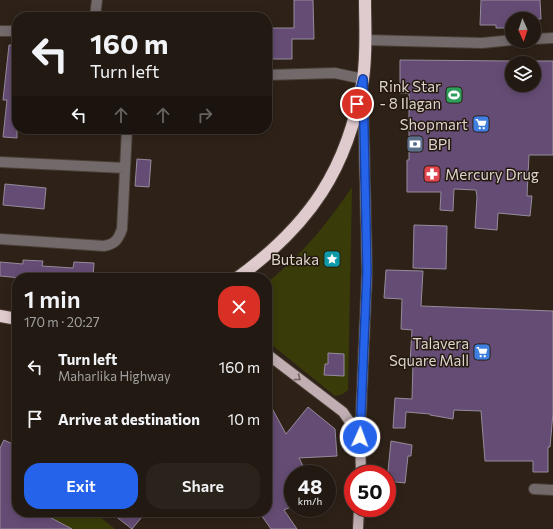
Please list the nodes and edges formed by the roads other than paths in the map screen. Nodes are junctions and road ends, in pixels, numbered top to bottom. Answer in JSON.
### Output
{"nodes":[{"id":1,"x":97,"y":0,"type":"edge"},
{"id":2,"x":366,"y":0,"type":"edge"},
{"id":3,"x":96,"y":12,"type":"edge"},
{"id":4,"x":0,"y":31,"type":"edge"},
{"id":5,"x":12,"y":31,"type":"edge"},
{"id":6,"x":553,"y":38,"type":"edge"},
{"id":7,"x":541,"y":39,"type":"edge"},
{"id":8,"x":365,"y":40,"type":"junction"},
{"id":9,"x":505,"y":41,"type":"edge"},
{"id":10,"x":272,"y":75,"type":"edge"},
{"id":11,"x":363,"y":79,"type":"junction"},
{"id":12,"x":127,"y":134,"type":"edge"},
{"id":13,"x":0,"y":162,"type":"edge"},
{"id":14,"x":125,"y":168,"type":"junction"},
{"id":15,"x":0,"y":239,"type":"edge"},
{"id":16,"x":243,"y":273,"type":"edge"},
{"id":17,"x":0,"y":316,"type":"edge"},
{"id":18,"x":12,"y":318,"type":"edge"},
{"id":19,"x":272,"y":358,"type":"edge"},
{"id":20,"x":360,"y":437,"type":"junction"},
{"id":21,"x":360,"y":465,"type":"edge"},
{"id":22,"x":534,"y":489,"type":"dead end"},
{"id":23,"x":553,"y":490,"type":"edge"},
{"id":24,"x":359,"y":517,"type":"edge"},
{"id":25,"x":358,"y":529,"type":"edge"}],
"edges":[{"from":1,"to":3,"type":"street"},
{"from":2,"to":8,"type":"highway"},
{"from":4,"to":5,"type":"street"},
{"from":6,"to":7,"type":"street"},
{"from":8,"to":9,"type":"street"},
{"from":8,"to":11,"type":"highway"},
{"from":10,"to":11,"type":"street"},
{"from":11,"to":16,"type":"highway"},
{"from":11,"to":20,"type":"main road"},
{"from":12,"to":14,"type":"street"},
{"from":13,"to":14,"type":"street"},
{"from":14,"to":15,"type":"street"},
{"from":17,"to":18,"type":"highway"},
{"from":19,"to":20,"type":"main road","one_way":true},
{"from":20,"to":21,"type":"main road"},
{"from":22,"to":23,"type":"street"},
{"from":24,"to":25,"type":"main road"}]}
